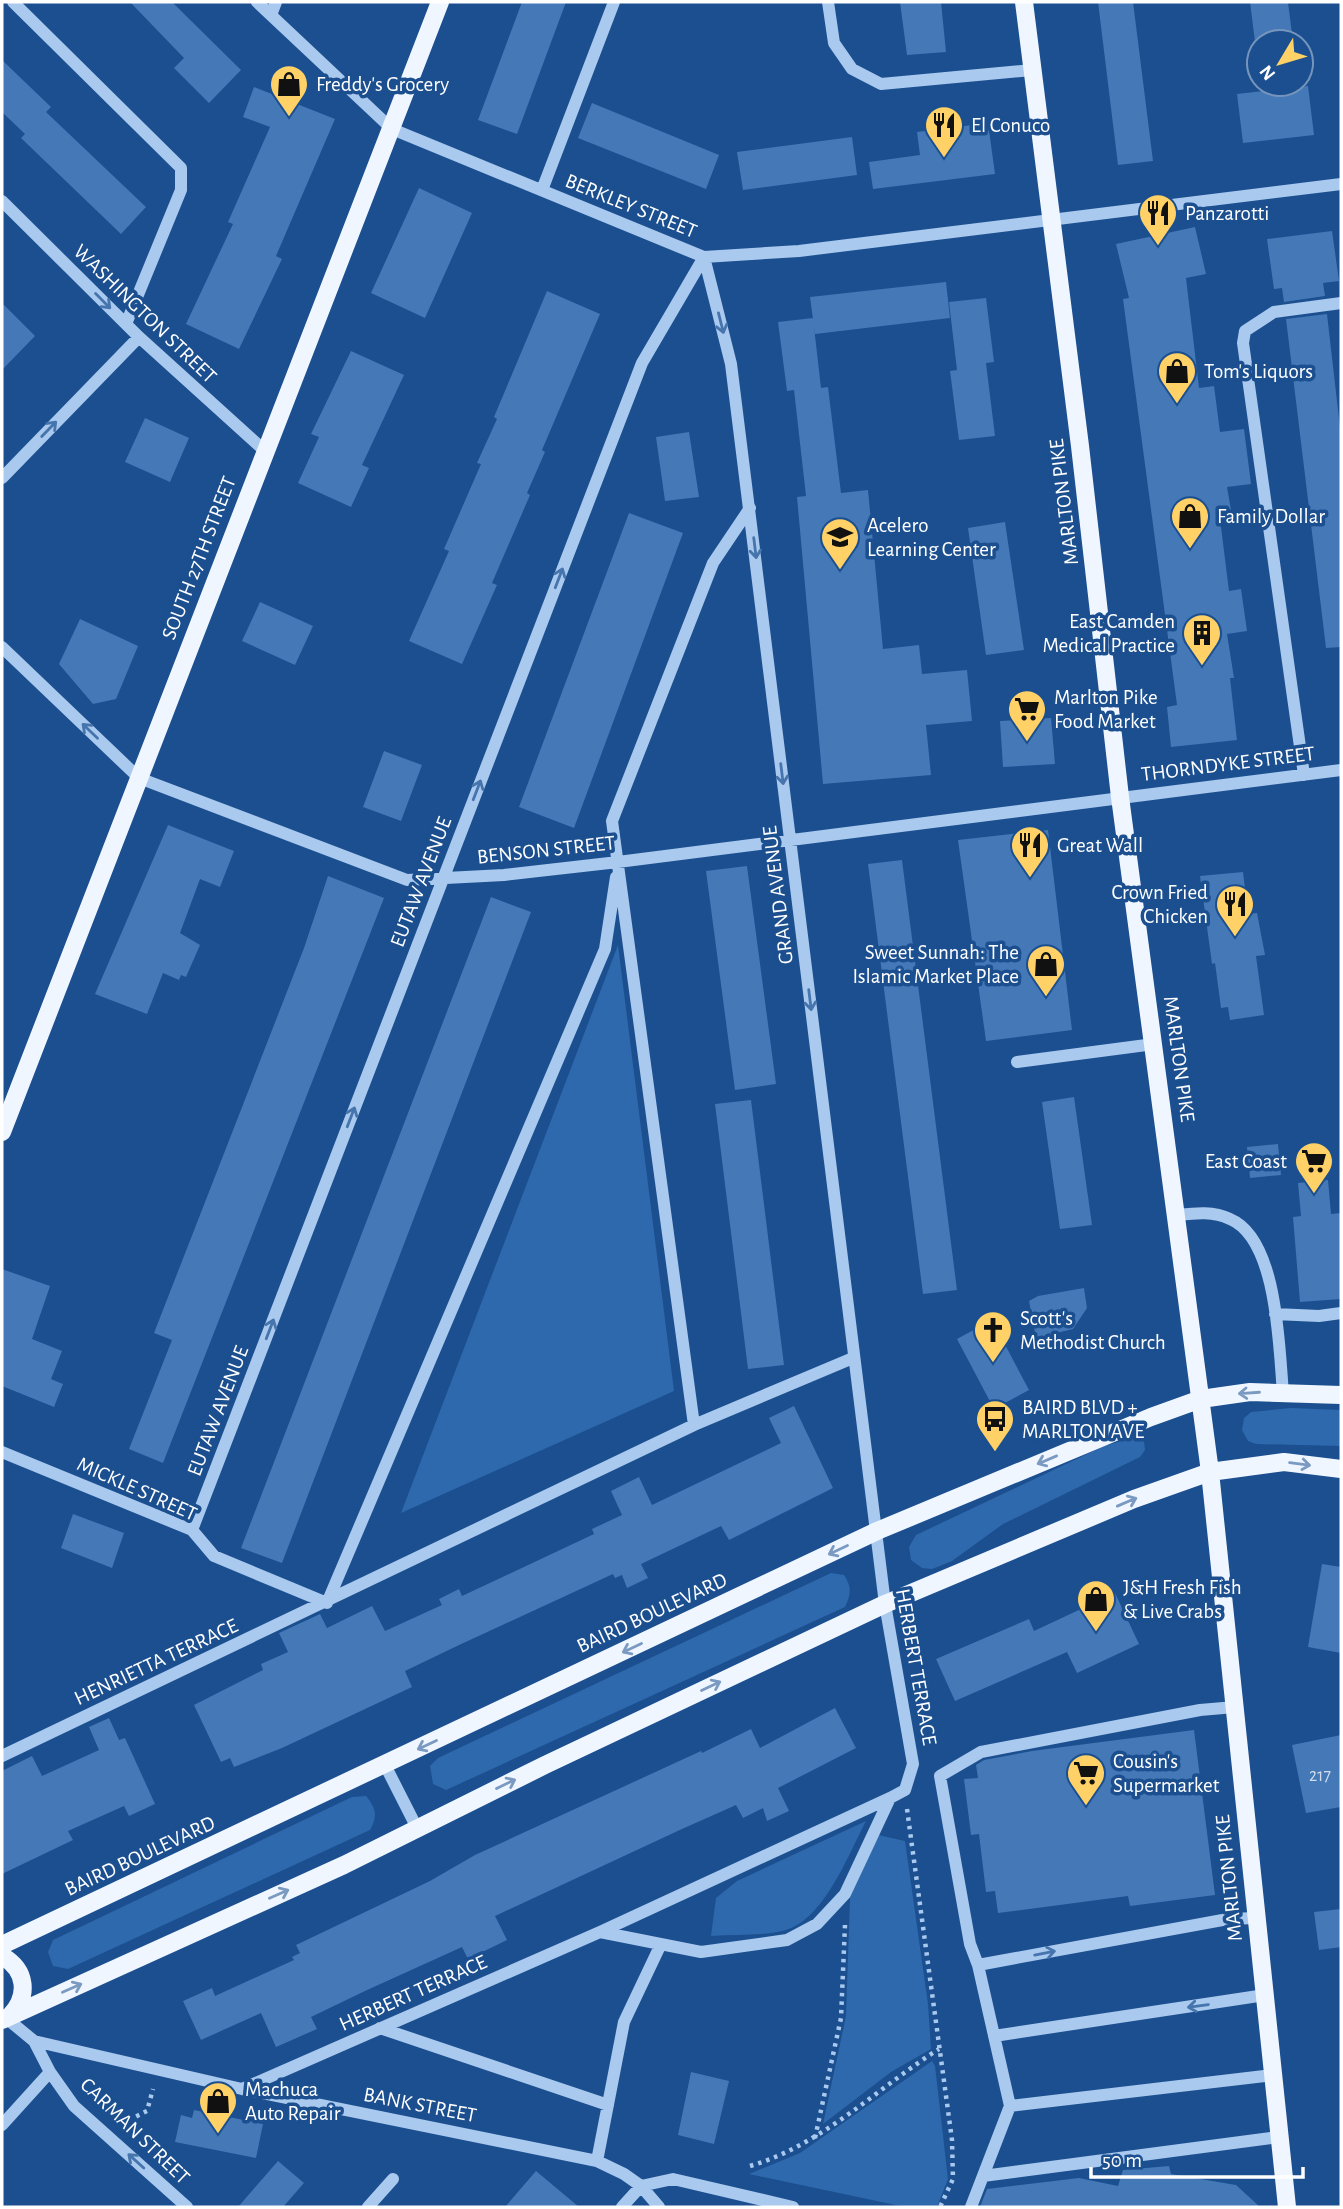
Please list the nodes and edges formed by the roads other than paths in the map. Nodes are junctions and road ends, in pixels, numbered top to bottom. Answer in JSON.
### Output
{"nodes":[{"id":1,"x":13,"y":2,"type":"edge"},
{"id":2,"x":257,"y":2,"type":"edge"},
{"id":3,"x":276,"y":2,"type":"edge"},
{"id":4,"x":440,"y":2,"type":"edge"},
{"id":5,"x":614,"y":2,"type":"edge"},
{"id":6,"x":828,"y":2,"type":"edge"},
{"id":7,"x":1024,"y":2,"type":"edge"},
{"id":8,"x":271,"y":15,"type":"junction"},
{"id":9,"x":1032,"y":70,"type":"junction"},
{"id":10,"x":392,"y":129,"type":"junction"},
{"id":11,"x":1341,"y":184,"type":"edge"},
{"id":12,"x":542,"y":190,"type":"junction"},
{"id":13,"x":2,"y":201,"type":"edge"},
{"id":14,"x":1052,"y":222,"type":"junction"},
{"id":15,"x":704,"y":257,"type":"junction"},
{"id":16,"x":1341,"y":303,"type":"edge"},
{"id":17,"x":126,"y":324,"type":"junction"},
{"id":18,"x":139,"y":337,"type":"junction"},
{"id":19,"x":265,"y":452,"type":"junction"},
{"id":20,"x":2,"y":478,"type":"edge"},
{"id":21,"x":750,"y":508,"type":"junction"},
{"id":22,"x":2,"y":647,"type":"edge"},
{"id":23,"x":1341,"y":770,"type":"edge"},
{"id":24,"x":1304,"y":775,"type":"junction"},
{"id":25,"x":139,"y":778,"type":"junction"},
{"id":26,"x":1120,"y":797,"type":"junction"},
{"id":27,"x":790,"y":840,"type":"junction"},
{"id":28,"x":618,"y":862,"type":"junction"},
{"id":29,"x":442,"y":879,"type":"junction"},
{"id":30,"x":1154,"y":1044,"type":"junction"},
{"id":31,"x":1017,"y":1062,"type":"dead end"},
{"id":32,"x":7,"y":1102,"type":"edge"},
{"id":33,"x":2,"y":1132,"type":"edge"},
{"id":34,"x":1178,"y":1215,"type":"junction"},
{"id":35,"x":1341,"y":1313,"type":"edge"},
{"id":36,"x":1275,"y":1314,"type":"junction"},
{"id":37,"x":853,"y":1358,"type":"junction"},
{"id":38,"x":1283,"y":1393,"type":"junction"},
{"id":39,"x":1341,"y":1395,"type":"edge"},
{"id":40,"x":1201,"y":1399,"type":"junction"},
{"id":41,"x":694,"y":1425,"type":"junction"},
{"id":42,"x":2,"y":1452,"type":"edge"},
{"id":43,"x":1341,"y":1469,"type":"edge"},
{"id":44,"x":1210,"y":1472,"type":"junction"},
{"id":45,"x":192,"y":1530,"type":"junction"},
{"id":46,"x":877,"y":1531,"type":"junction"},
{"id":47,"x":327,"y":1603,"type":"junction"},
{"id":48,"x":885,"y":1604,"type":"junction"},
{"id":49,"x":1234,"y":1707,"type":"junction"},
{"id":50,"x":2,"y":1756,"type":"edge"},
{"id":51,"x":385,"y":1765,"type":"junction"},
{"id":52,"x":890,"y":1798,"type":"junction"},
{"id":53,"x":417,"y":1828,"type":"junction"},
{"id":54,"x":1256,"y":1918,"type":"junction"},
{"id":55,"x":600,"y":1932,"type":"junction"},
{"id":56,"x":661,"y":1944,"type":"junction"},
{"id":57,"x":2,"y":1945,"type":"edge"},
{"id":58,"x":2,"y":1956,"type":"edge"},
{"id":59,"x":978,"y":1965,"type":"junction"},
{"id":60,"x":1265,"y":1995,"type":"junction"},
{"id":61,"x":6,"y":2018,"type":"edge"},
{"id":62,"x":380,"y":2028,"type":"junction"},
{"id":63,"x":994,"y":2036,"type":"junction"},
{"id":64,"x":34,"y":2041,"type":"junction"},
{"id":65,"x":50,"y":2072,"type":"junction"},
{"id":66,"x":1273,"y":2075,"type":"junction"},
{"id":67,"x":242,"y":2089,"type":"junction"},
{"id":68,"x":608,"y":2105,"type":"junction"},
{"id":69,"x":1010,"y":2106,"type":"junction"},
{"id":70,"x":2,"y":2125,"type":"edge"},
{"id":71,"x":1279,"y":2137,"type":"junction"},
{"id":72,"x":597,"y":2161,"type":"junction"},
{"id":73,"x":983,"y":2176,"type":"junction"},
{"id":74,"x":393,"y":2179,"type":"dead end"},
{"id":75,"x":640,"y":2186,"type":"junction"},
{"id":76,"x":187,"y":2207,"type":"edge"},
{"id":77,"x":368,"y":2207,"type":"edge"},
{"id":78,"x":622,"y":2207,"type":"edge"},
{"id":79,"x":659,"y":2207,"type":"edge"},
{"id":80,"x":793,"y":2207,"type":"edge"},
{"id":81,"x":971,"y":2207,"type":"edge"},
{"id":82,"x":1287,"y":2207,"type":"edge"}],
"edges":[{"from":1,"to":17,"type":"street"},
{"from":2,"to":8,"type":"street","name":"BERKLEY STREET"},
{"from":3,"to":8,"type":"street"},
{"from":4,"to":10,"type":"main road","name":"SOUTH 27TH STREET"},
{"from":5,"to":12,"type":"street"},
{"from":6,"to":9,"type":"street"},
{"from":7,"to":9,"type":"main road","name":"MARLTON PIKE"},
{"from":8,"to":10,"type":"street","name":"BERKLEY STREET"},
{"from":9,"to":14,"type":"main road","name":"MARLTON PIKE"},
{"from":10,"to":12,"type":"street","name":"BERKLEY STREET"},
{"from":10,"to":19,"type":"main road","name":"SOUTH 27TH STREET"},
{"from":11,"to":14,"type":"street","name":"BERKLEY STREET"},
{"from":12,"to":15,"type":"street","name":"BERKLEY STREET"},
{"from":13,"to":17,"type":"street","name":"WASHINGTON STREET","one_way":true},
{"from":14,"to":15,"type":"street","name":"BERKLEY STREET"},
{"from":14,"to":26,"type":"main road","name":"MARLTON PIKE"},
{"from":15,"to":21,"type":"street","name":"GRAND AVENUE","one_way":true},
{"from":29,"to":15,"type":"street","name":"EUTAW AVENUE","one_way":true},
{"from":16,"to":24,"type":"street"},
{"from":17,"to":18,"type":"street","name":"WASHINGTON STREET"},
{"from":18,"to":19,"type":"street","name":"WASHINGTON STREET"},
{"from":20,"to":18,"type":"street","one_way":true},
{"from":19,"to":25,"type":"main road","name":"SOUTH 27TH STREET"},
{"from":21,"to":27,"type":"street","name":"GRAND AVENUE","one_way":true},
{"from":21,"to":28,"type":"street"},
{"from":25,"to":22,"type":"street","name":"BENSON STREET","one_way":true},
{"from":23,"to":24,"type":"street","name":"THORNDYKE STREET"},
{"from":24,"to":26,"type":"street","name":"THORNDYKE STREET"},
{"from":25,"to":29,"type":"street","name":"BENSON STREET"},
{"from":25,"to":32,"type":"main road","name":"SOUTH 27TH STREET"},
{"from":26,"to":27,"type":"street","name":"BENSON STREET"},
{"from":26,"to":30,"type":"main road","name":"MARLTON PIKE"},
{"from":27,"to":28,"type":"street","name":"BENSON STREET"},
{"from":27,"to":37,"type":"street","name":"GRAND AVENUE","one_way":true},
{"from":28,"to":29,"type":"street","name":"BENSON STREET"},
{"from":28,"to":41,"type":"street"},
{"from":28,"to":47,"type":"street"},
{"from":45,"to":29,"type":"street","name":"EUTAW AVENUE","one_way":true},
{"from":30,"to":31,"type":"street"},
{"from":30,"to":34,"type":"main road","name":"MARLTON PIKE"},
{"from":32,"to":33,"type":"main road","name":"SOUTH 27TH STREET"},
{"from":34,"to":36,"type":"street"},
{"from":34,"to":40,"type":"main road","name":"MARLTON PIKE"},
{"from":35,"to":36,"type":"street"},
{"from":36,"to":38,"type":"street"},
{"from":37,"to":41,"type":"street","name":"HENRIETTA TERRACE"},
{"from":37,"to":46,"type":"street","name":"GRAND AVENUE"},
{"from":38,"to":39,"type":"main road","name":"BAIRD BOULEVARD"},
{"from":38,"to":40,"type":"main road","name":"BAIRD BOULEVARD","one_way":true},
{"from":40,"to":44,"type":"main road","name":"MARLTON PIKE"},
{"from":40,"to":46,"type":"main road","name":"BAIRD BOULEVARD","one_way":true},
{"from":41,"to":47,"type":"street","name":"HENRIETTA TERRACE"},
{"from":42,"to":45,"type":"street","name":"MICKLE STREET"},
{"from":44,"to":43,"type":"main road","one_way":true},
{"from":48,"to":44,"type":"main road","one_way":true},
{"from":44,"to":49,"type":"main road","name":"MARLTON PIKE"},
{"from":45,"to":47,"type":"street","name":"MICKLE STREET"},
{"from":46,"to":48,"type":"street","name":"HERBERT TERRACE"},
{"from":46,"to":51,"type":"main road","name":"BAIRD BOULEVARD","one_way":true},
{"from":47,"to":50,"type":"street","name":"HENRIETTA TERRACE"},
{"from":48,"to":52,"type":"street","name":"HERBERT TERRACE"},
{"from":53,"to":48,"type":"main road","one_way":true},
{"from":49,"to":54,"type":"main road","name":"MARLTON PIKE"},
{"from":49,"to":59,"type":"street"},
{"from":51,"to":53,"type":"street"},
{"from":51,"to":57,"type":"main road","name":"BAIRD BOULEVARD"},
{"from":52,"to":55,"type":"street","name":"HERBERT TERRACE"},
{"from":52,"to":56,"type":"street"},
{"from":61,"to":53,"type":"main road","one_way":true},
{"from":59,"to":54,"type":"street","one_way":true},
{"from":54,"to":60,"type":"main road","name":"MARLTON PIKE"},
{"from":55,"to":56,"type":"street"},
{"from":55,"to":62,"type":"street","name":"HERBERT TERRACE"},
{"from":56,"to":68,"type":"street"},
{"from":58,"to":61,"type":"main road"},
{"from":59,"to":63,"type":"street"},
{"from":60,"to":63,"type":"street","one_way":true},
{"from":60,"to":66,"type":"main road","name":"MARLTON PIKE"},
{"from":61,"to":64,"type":"street","name":"CARMAN STREET"},
{"from":62,"to":67,"type":"street","name":"HERBERT TERRACE"},
{"from":62,"to":68,"type":"street"},
{"from":63,"to":69,"type":"street"},
{"from":64,"to":65,"type":"street","name":"CARMAN STREET"},
{"from":64,"to":67,"type":"street","name":"BANK STREET"},
{"from":65,"to":70,"type":"street"},
{"from":76,"to":65,"type":"street","name":"CARMAN STREET","one_way":true},
{"from":66,"to":69,"type":"street"},
{"from":66,"to":71,"type":"main road","name":"MARLTON PIKE"},
{"from":67,"to":72,"type":"street","name":"BANK STREET"},
{"from":68,"to":72,"type":"street"},
{"from":69,"to":73,"type":"street"},
{"from":71,"to":73,"type":"street"},
{"from":71,"to":82,"type":"main road","name":"MARLTON PIKE"},
{"from":72,"to":75,"type":"street","name":"BANK STREET"},
{"from":73,"to":81,"type":"street"},
{"from":74,"to":77,"type":"street"},
{"from":75,"to":78,"type":"street"},
{"from":75,"to":79,"type":"street"},
{"from":75,"to":80,"type":"street"}]}
